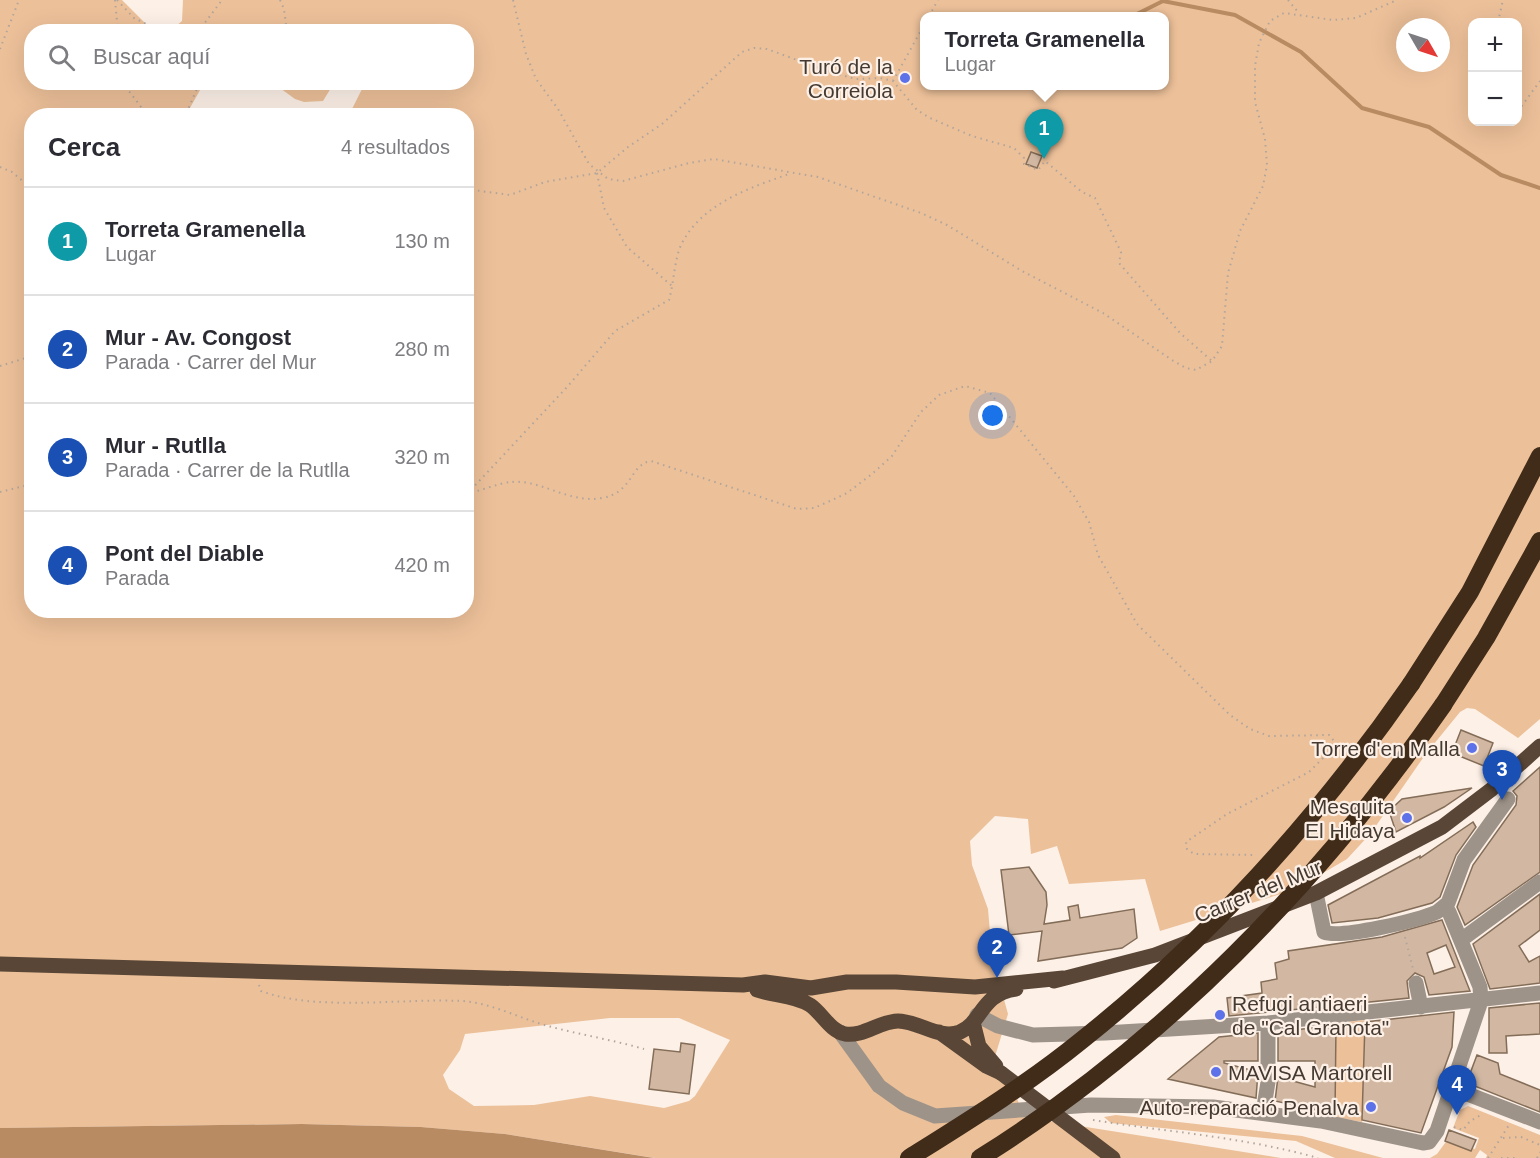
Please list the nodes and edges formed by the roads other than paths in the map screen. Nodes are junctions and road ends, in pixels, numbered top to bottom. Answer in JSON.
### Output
{"nodes":[{"id":1,"x":1540,"y":456,"type":"edge"},
{"id":2,"x":1540,"y":541,"type":"edge"},
{"id":3,"x":1540,"y":746,"type":"edge"},
{"id":4,"x":1509,"y":799,"type":"dead end"},
{"id":5,"x":1540,"y":882,"type":"edge"},
{"id":6,"x":1316,"y":893,"type":"junction"},
{"id":7,"x":1449,"y":912,"type":"dead end"},
{"id":8,"x":1461,"y":940,"type":"junction"},
{"id":9,"x":0,"y":964,"type":"edge"},
{"id":10,"x":1063,"y":978,"type":"junction"},
{"id":11,"x":1416,"y":983,"type":"road end"},
{"id":12,"x":839,"y":984,"type":"junction"},
{"id":13,"x":743,"y":985,"type":"junction"},
{"id":14,"x":959,"y":985,"type":"junction"},
{"id":15,"x":1540,"y":993,"type":"edge"},
{"id":16,"x":1481,"y":1001,"type":"junction"},
{"id":17,"x":1421,"y":1007,"type":"junction"},
{"id":18,"x":975,"y":1018,"type":"junction"},
{"id":19,"x":826,"y":1020,"type":"junction"},
{"id":20,"x":1268,"y":1023,"type":"junction"},
{"id":21,"x":840,"y":1032,"type":"junction"},
{"id":22,"x":939,"y":1032,"type":"junction"},
{"id":23,"x":1001,"y":1073,"type":"junction"},
{"id":24,"x":1452,"y":1088,"type":"junction"},
{"id":25,"x":1263,"y":1113,"type":"junction"},
{"id":26,"x":1540,"y":1122,"type":"edge"},
{"id":27,"x":909,"y":1158,"type":"edge"},
{"id":28,"x":980,"y":1158,"type":"edge"},
{"id":29,"x":1113,"y":1158,"type":"edge"}],
"edges":[{"from":1,"to":27,"type":"highway","bridge":true},
{"from":2,"to":28,"type":"highway","bridge":true},
{"from":3,"to":6,"type":"main road","name":"Carrer del Mur"},
{"from":4,"to":6,"type":"street"},
{"from":5,"to":8,"type":"street"},
{"from":6,"to":10,"type":"main road","name":"Carrer del Mur"},
{"from":7,"to":8,"type":"street"},
{"from":8,"to":16,"type":"street"},
{"from":9,"to":13,"type":"main road"},
{"from":10,"to":14,"type":"main road","name":"Carrer del Mur"},
{"from":10,"to":18,"type":"main road","name":"Carrer del Mur"},
{"from":11,"to":17,"type":"street"},
{"from":12,"to":13,"type":"main road","name":"Carrer del Mur"},
{"from":12,"to":14,"type":"main road","name":"Carrer del Mur"},
{"from":12,"to":19,"type":"main road"},
{"from":13,"to":19,"type":"main road"},
{"from":14,"to":18,"type":"main road"},
{"from":15,"to":16,"type":"street"},
{"from":16,"to":17,"type":"street"},
{"from":16,"to":24,"type":"street"},
{"from":17,"to":20,"type":"street"},
{"from":18,"to":20,"type":"street"},
{"from":18,"to":22,"type":"main road"},
{"from":18,"to":23,"type":"main road"},
{"from":19,"to":21,"type":"main road"},
{"from":20,"to":25,"type":"street"},
{"from":21,"to":22,"type":"main road"},
{"from":21,"to":25,"type":"street"},
{"from":22,"to":23,"type":"main road"},
{"from":23,"to":29,"type":"main road","bridge":true},
{"from":24,"to":25,"type":"street"},
{"from":24,"to":26,"type":"street"}]}
